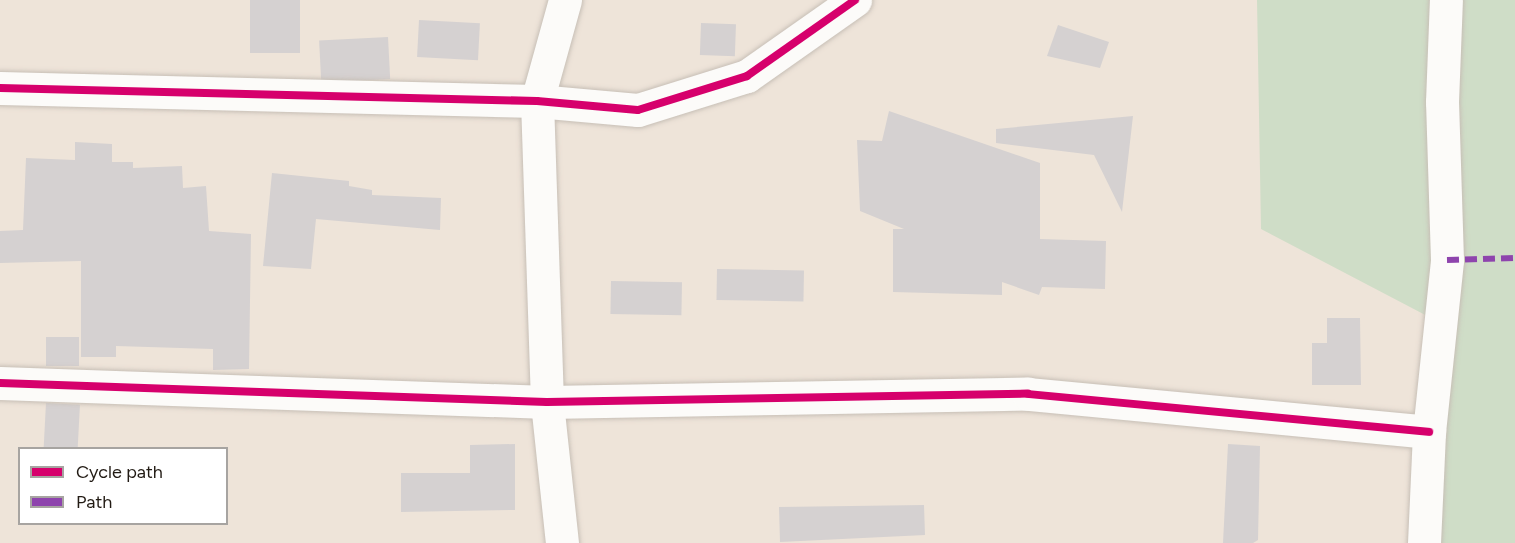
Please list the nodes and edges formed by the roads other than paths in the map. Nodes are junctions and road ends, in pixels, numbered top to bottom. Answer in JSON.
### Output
{"nodes":[{"id":1,"x":565,"y":0,"type":"edge"},
{"id":2,"x":855,"y":0,"type":"edge"},
{"id":3,"x":1446,"y":0,"type":"edge"},
{"id":4,"x":0,"y":88,"type":"edge"},
{"id":5,"x":537,"y":101,"type":"junction"},
{"id":6,"x":0,"y":383,"type":"edge"},
{"id":7,"x":547,"y":402,"type":"junction"},
{"id":8,"x":1429,"y":432,"type":"junction"},
{"id":9,"x":562,"y":543,"type":"edge"},
{"id":10,"x":1424,"y":543,"type":"edge"}],
"edges":[{"from":1,"to":5,"type":"street"},
{"from":2,"to":5,"type":"street"},
{"from":3,"to":8,"type":"street"},
{"from":4,"to":5,"type":"street"},
{"from":5,"to":7,"type":"street"},
{"from":6,"to":7,"type":"street"},
{"from":7,"to":8,"type":"street"},
{"from":7,"to":9,"type":"street"},
{"from":8,"to":10,"type":"street"}]}
